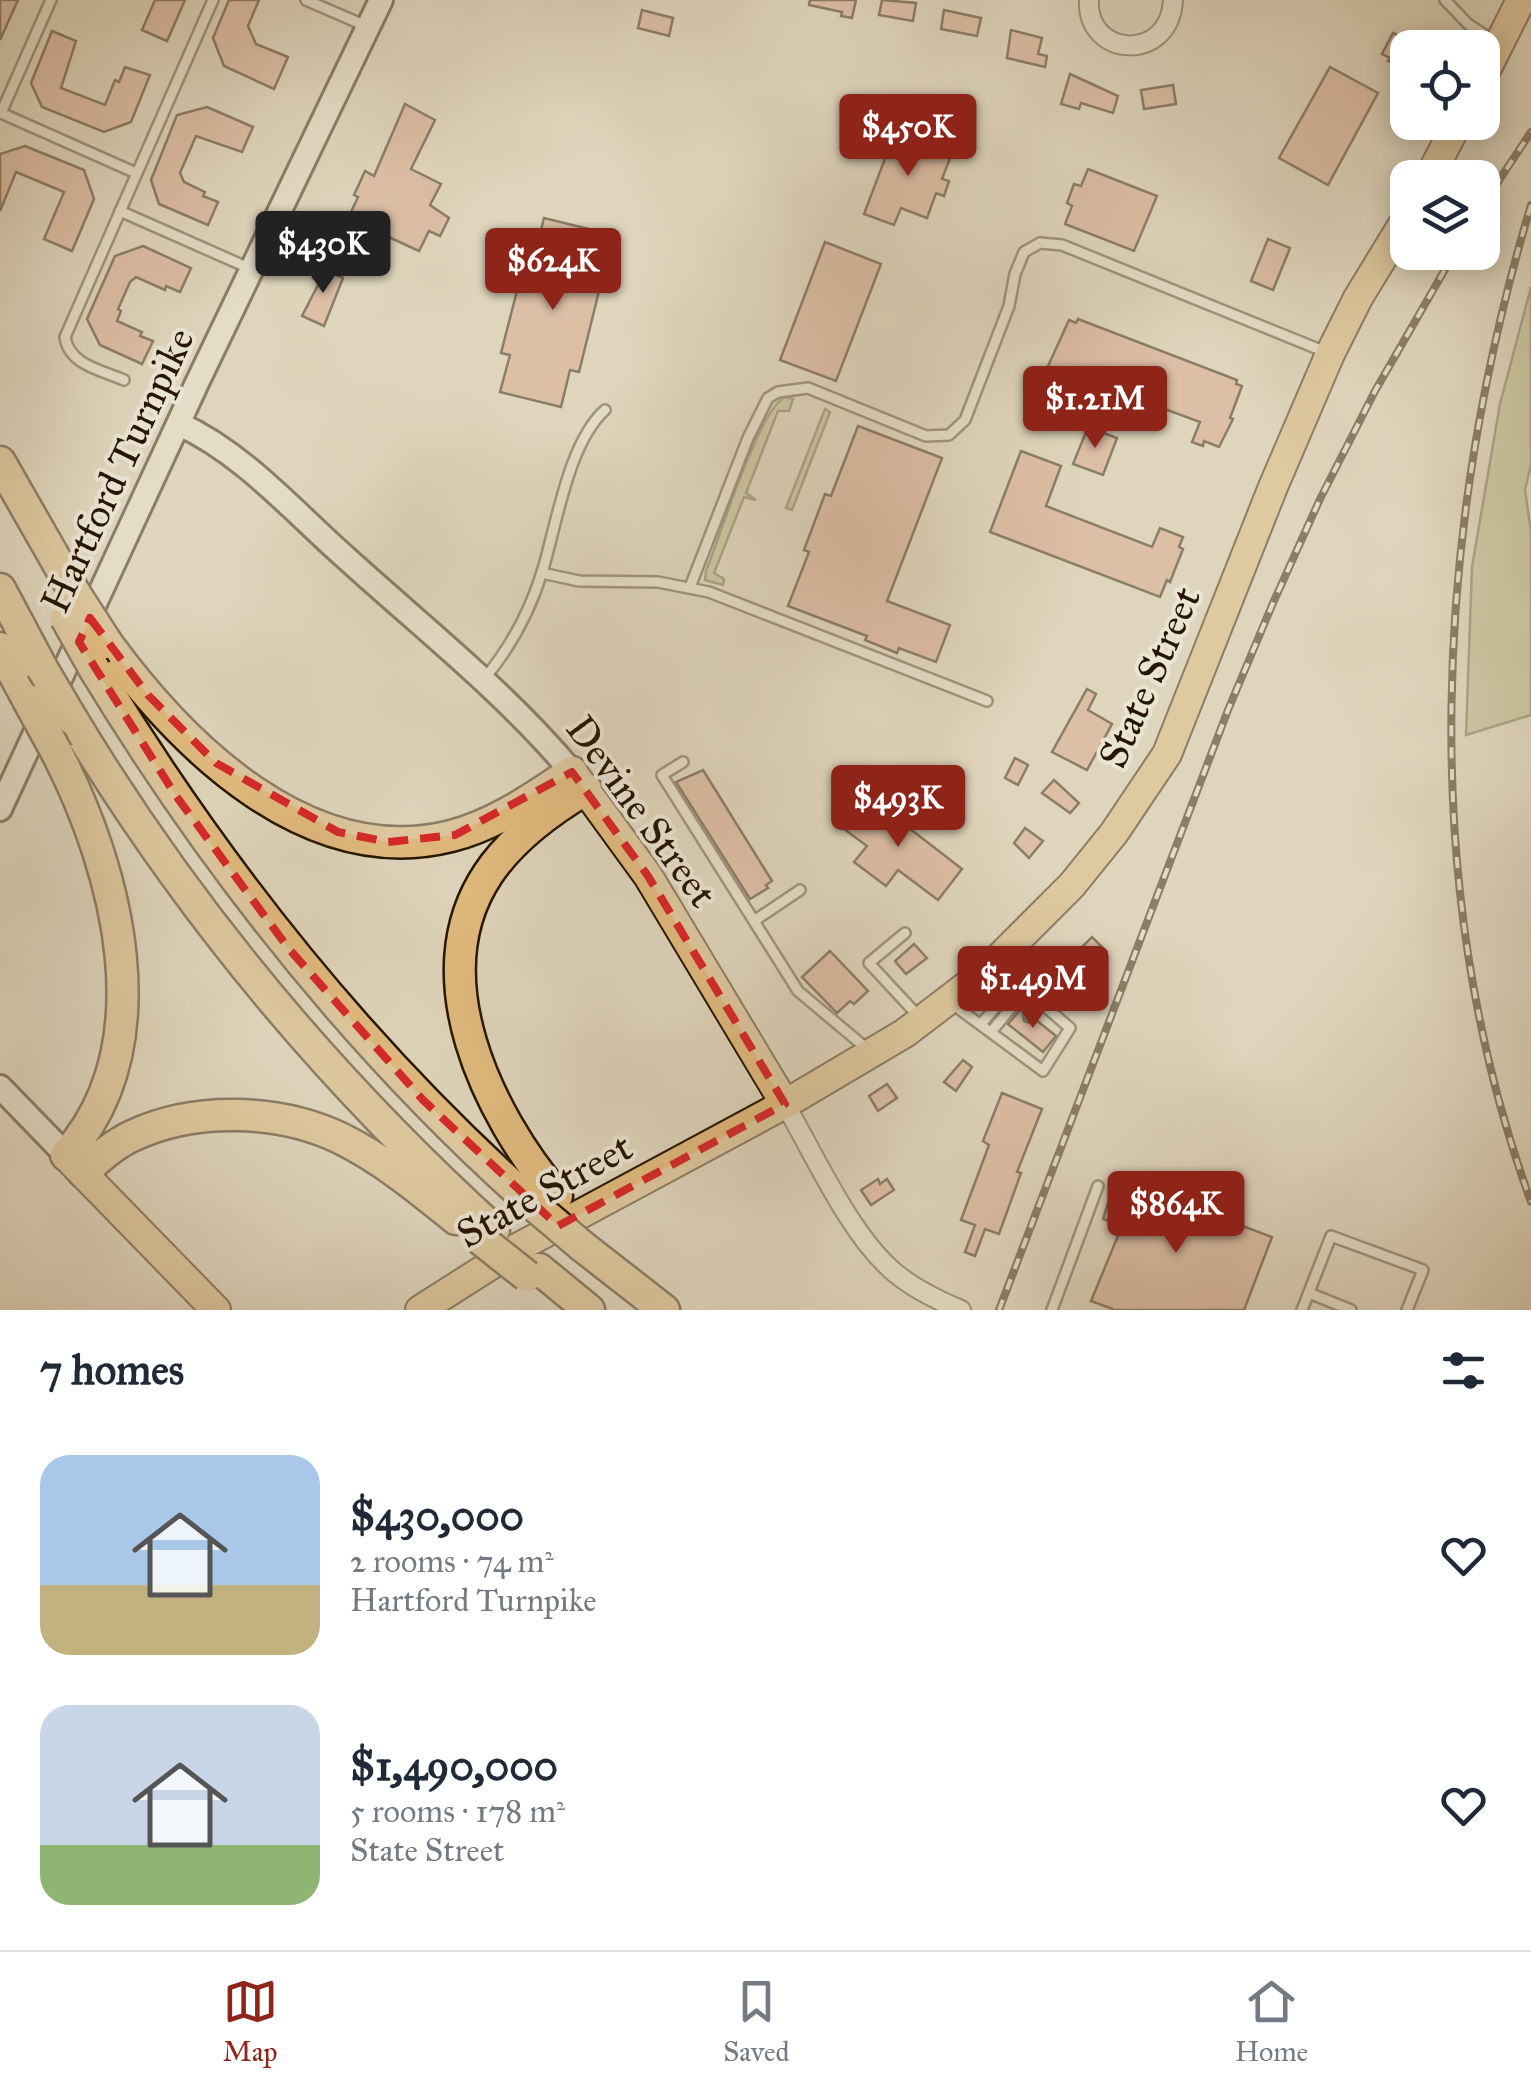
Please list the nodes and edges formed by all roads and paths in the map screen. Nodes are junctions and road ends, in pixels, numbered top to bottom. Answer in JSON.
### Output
{"nodes":[{"id":1,"x":51,"y":0,"type":"edge"},
{"id":2,"x":213,"y":0,"type":"edge"},
{"id":3,"x":306,"y":0,"type":"edge"},
{"id":4,"x":380,"y":0,"type":"edge"},
{"id":5,"x":1089,"y":0,"type":"edge"},
{"id":6,"x":1173,"y":0,"type":"edge"},
{"id":7,"x":1445,"y":0,"type":"edge"},
{"id":8,"x":1521,"y":0,"type":"edge"},
{"id":9,"x":368,"y":27,"type":"junction"},
{"id":10,"x":1477,"y":30,"type":"edge"},
{"id":11,"x":1500,"y":42,"type":"edge"},
{"id":12,"x":136,"y":173,"type":"junction"},
{"id":13,"x":120,"y":210,"type":"junction"},
{"id":14,"x":1390,"y":248,"type":"edge"},
{"id":15,"x":253,"y":270,"type":"junction"},
{"id":16,"x":1330,"y":354,"type":"junction"},
{"id":17,"x":124,"y":380,"type":"dead end"},
{"id":18,"x":605,"y":410,"type":"dead end"},
{"id":19,"x":179,"y":424,"type":"junction"},
{"id":20,"x":0,"y":462,"type":"edge"},
{"id":21,"x":0,"y":484,"type":"edge"},
{"id":22,"x":542,"y":572,"type":"junction"},
{"id":23,"x":690,"y":586,"type":"junction"},
{"id":24,"x":0,"y":590,"type":"edge"},
{"id":25,"x":71,"y":606,"type":"junction"},
{"id":26,"x":0,"y":648,"type":"edge"},
{"id":27,"x":101,"y":656,"type":"junction"},
{"id":28,"x":482,"y":681,"type":"junction"},
{"id":29,"x":987,"y":701,"type":"dead end"},
{"id":30,"x":683,"y":762,"type":"dead end"},
{"id":31,"x":579,"y":781,"type":"junction"},
{"id":32,"x":0,"y":809,"type":"edge"},
{"id":33,"x":800,"y":890,"type":"dead end"},
{"id":34,"x":754,"y":921,"type":"junction"},
{"id":35,"x":904,"y":933,"type":"dead end"},
{"id":36,"x":995,"y":962,"type":"junction"},
{"id":37,"x":1017,"y":982,"type":"junction"},
{"id":38,"x":1026,"y":990,"type":"junction"},
{"id":39,"x":949,"y":1002,"type":"junction"},
{"id":40,"x":1040,"y":1002,"type":"junction"},
{"id":41,"x":1052,"y":1012,"type":"junction"},
{"id":42,"x":1030,"y":1016,"type":"dead end"},
{"id":43,"x":923,"y":1021,"type":"junction"},
{"id":44,"x":981,"y":1024,"type":"junction"},
{"id":45,"x":1042,"y":1025,"type":"dead end"},
{"id":46,"x":991,"y":1032,"type":"junction"},
{"id":47,"x":1018,"y":1033,"type":"dead end"},
{"id":48,"x":1030,"y":1042,"type":"dead end"},
{"id":49,"x":1009,"y":1044,"type":"junction"},
{"id":50,"x":872,"y":1053,"type":"junction"},
{"id":51,"x":1022,"y":1054,"type":"junction"},
{"id":52,"x":0,"y":1087,"type":"edge"},
{"id":53,"x":785,"y":1104,"type":"junction"},
{"id":54,"x":74,"y":1164,"type":"junction"},
{"id":55,"x":1098,"y":1186,"type":"dead end"},
{"id":56,"x":546,"y":1202,"type":"junction"},
{"id":57,"x":487,"y":1234,"type":"junction"},
{"id":58,"x":533,"y":1272,"type":"junction"},
{"id":59,"x":1308,"y":1293,"type":"junction"},
{"id":60,"x":657,"y":1304,"type":"edge"},
{"id":61,"x":216,"y":1310,"type":"edge"},
{"id":62,"x":420,"y":1310,"type":"edge"},
{"id":63,"x":570,"y":1310,"type":"edge"},
{"id":64,"x":589,"y":1310,"type":"edge"},
{"id":65,"x":961,"y":1310,"type":"edge"},
{"id":66,"x":1052,"y":1310,"type":"edge"},
{"id":67,"x":1302,"y":1310,"type":"edge"},
{"id":68,"x":1351,"y":1310,"type":"edge"},
{"id":69,"x":1407,"y":1310,"type":"edge"}],
"edges":[{"from":1,"to":12,"type":"lane"},
{"from":2,"to":12,"type":"lane"},
{"from":3,"to":9,"type":"lane"},
{"from":4,"to":9,"type":"main road","name":"Hartford Turnpike"},
{"from":5,"to":6,"type":"street"},
{"from":7,"to":10,"type":"lane"},
{"from":8,"to":11,"type":"main road"},
{"from":9,"to":15,"type":"main road","name":"Hartford Turnpike"},
{"from":12,"to":13,"type":"lane"},
{"from":13,"to":15,"type":"lane"},
{"from":13,"to":17,"type":"lane"},
{"from":14,"to":16,"type":"main road","name":"State Street"},
{"from":15,"to":19,"type":"main road","name":"Hartford Turnpike"},
{"from":16,"to":23,"type":"lane"},
{"from":16,"to":36,"type":"main road","name":"State Street"},
{"from":18,"to":22,"type":"lane"},
{"from":19,"to":28,"type":"main road","name":"Devine Street"},
{"from":19,"to":32,"type":"main road","name":"Hartford Turnpike"},
{"from":20,"to":25,"type":"highway"},
{"from":21,"to":25,"type":"highway"},
{"from":22,"to":23,"type":"lane"},
{"from":22,"to":28,"type":"lane"},
{"from":23,"to":29,"type":"lane"},
{"from":24,"to":57,"type":"highway","bridge":true},
{"from":25,"to":27,"type":"highway","bridge":true},
{"from":26,"to":54,"type":"highway","bridge":true},
{"from":27,"to":31,"type":"highway"},
{"from":27,"to":56,"type":"highway"},
{"from":28,"to":31,"type":"main road","name":"Devine Street"},
{"from":30,"to":34,"type":"lane"},
{"from":31,"to":53,"type":"main road","name":"Devine Street"},
{"from":31,"to":56,"type":"highway"},
{"from":33,"to":34,"type":"lane"},
{"from":34,"to":50,"type":"lane"},
{"from":35,"to":43,"type":"lane"},
{"from":36,"to":37,"type":"lane"},
{"from":36,"to":39,"type":"main road","name":"State Street"},
{"from":37,"to":38,"type":"lane"},
{"from":37,"to":44,"type":"lane"},
{"from":38,"to":40,"type":"lane"},
{"from":38,"to":46,"type":"lane"},
{"from":39,"to":43,"type":"main road","name":"State Street"},
{"from":39,"to":44,"type":"lane"},
{"from":40,"to":41,"type":"lane"},
{"from":40,"to":42,"type":"lane"},
{"from":41,"to":45,"type":"lane"},
{"from":41,"to":51,"type":"lane"},
{"from":43,"to":50,"type":"main road","name":"State Street"},
{"from":44,"to":46,"type":"lane"},
{"from":46,"to":49,"type":"lane"},
{"from":47,"to":49,"type":"lane"},
{"from":48,"to":51,"type":"lane"},
{"from":49,"to":51,"type":"lane"},
{"from":50,"to":53,"type":"main road","name":"State Street"},
{"from":52,"to":54,"type":"main road"},
{"from":53,"to":62,"type":"main road","name":"State Street"},
{"from":53,"to":65,"type":"street","name":"Devine Street"},
{"from":54,"to":57,"type":"highway"},
{"from":54,"to":61,"type":"main road"},
{"from":55,"to":66,"type":"lane"},
{"from":56,"to":60,"type":"highway"},
{"from":57,"to":58,"type":"highway"},
{"from":58,"to":63,"type":"highway"},
{"from":58,"to":64,"type":"highway"},
{"from":59,"to":67,"type":"lane"},
{"from":59,"to":68,"type":"lane"},
{"from":59,"to":69,"type":"lane"}]}
